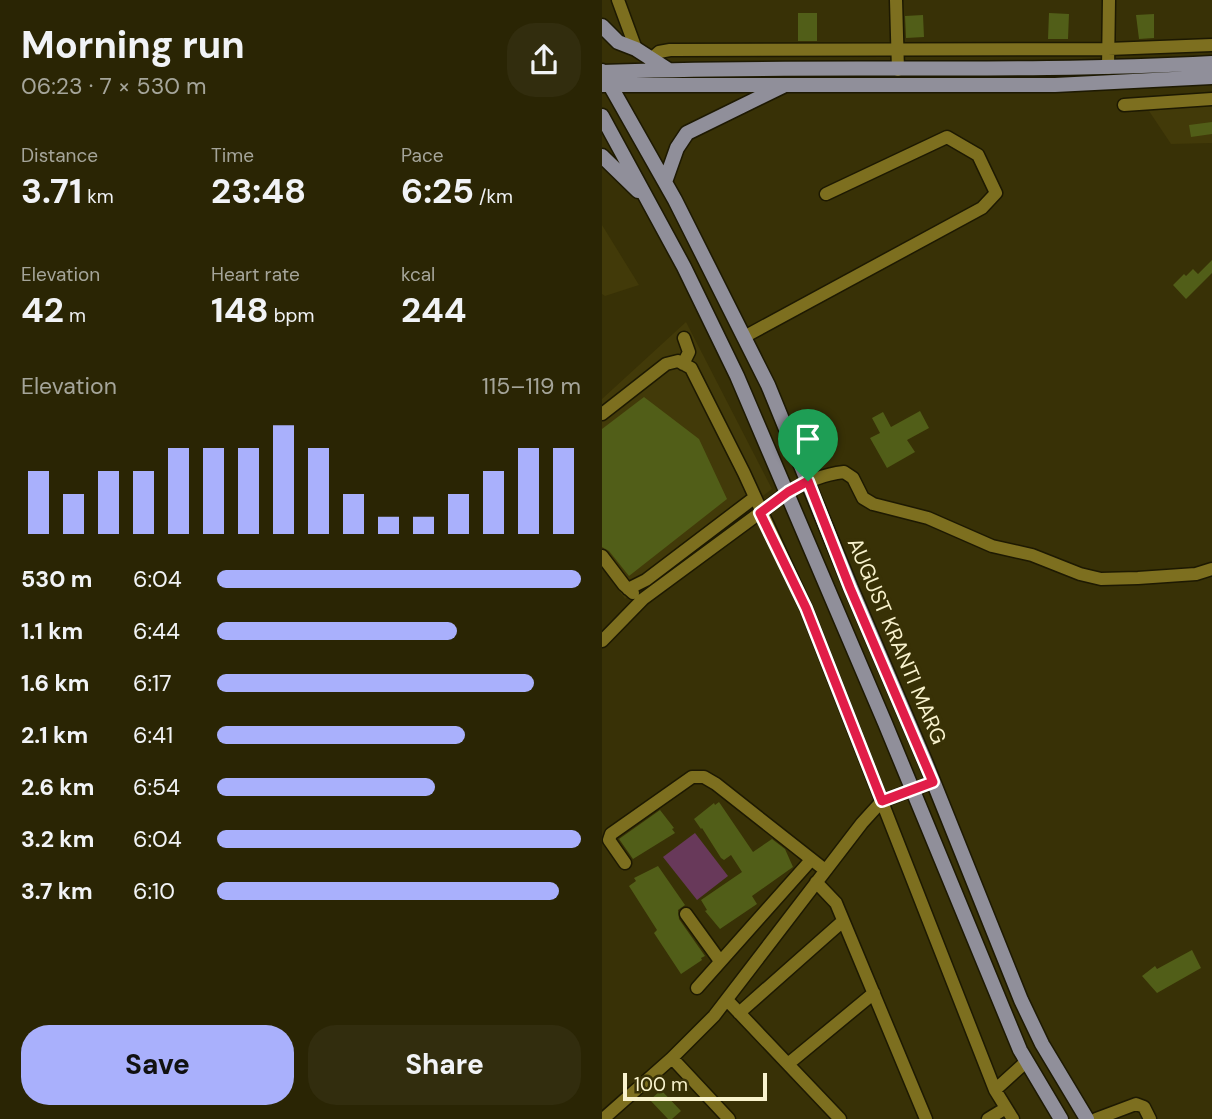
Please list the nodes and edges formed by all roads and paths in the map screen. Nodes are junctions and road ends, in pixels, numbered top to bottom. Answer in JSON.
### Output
{"nodes":[{"id":1,"x":618,"y":0,"type":"edge"},
{"id":2,"x":896,"y":0,"type":"edge"},
{"id":3,"x":1109,"y":0,"type":"edge"},
{"id":4,"x":602,"y":26,"type":"edge"},
{"id":5,"x":1212,"y":45,"type":"edge"},
{"id":6,"x":1108,"y":47,"type":"junction"},
{"id":7,"x":636,"y":49,"type":"junction"},
{"id":8,"x":898,"y":49,"type":"junction"},
{"id":9,"x":650,"y":60,"type":"junction"},
{"id":10,"x":1212,"y":63,"type":"edge"},
{"id":11,"x":1108,"y":68,"type":"junction"},
{"id":12,"x":667,"y":69,"type":"junction"},
{"id":13,"x":898,"y":70,"type":"junction"},
{"id":14,"x":1212,"y":77,"type":"edge"},
{"id":15,"x":604,"y":78,"type":"edge"},
{"id":16,"x":788,"y":84,"type":"junction"},
{"id":17,"x":1212,"y":99,"type":"edge"},
{"id":18,"x":1124,"y":104,"type":"dead end"},
{"id":19,"x":602,"y":116,"type":"edge"},
{"id":20,"x":602,"y":156,"type":"edge"},
{"id":21,"x":665,"y":182,"type":"junction"},
{"id":22,"x":826,"y":194,"type":"dead end"},
{"id":23,"x":652,"y":204,"type":"junction"},
{"id":24,"x":744,"y":337,"type":"junction"},
{"id":25,"x":684,"y":338,"type":"dead end"},
{"id":26,"x":683,"y":364,"type":"junction"},
{"id":27,"x":602,"y":414,"type":"edge"},
{"id":28,"x":808,"y":481,"type":"junction"},
{"id":29,"x":788,"y":492,"type":"junction"},
{"id":30,"x":754,"y":498,"type":"junction"},
{"id":31,"x":760,"y":513,"type":"junction"},
{"id":32,"x":602,"y":556,"type":"edge"},
{"id":33,"x":1212,"y":569,"type":"edge"},
{"id":34,"x":628,"y":589,"type":"junction"},
{"id":35,"x":642,"y":600,"type":"junction"},
{"id":36,"x":602,"y":641,"type":"edge"},
{"id":37,"x":933,"y":782,"type":"junction"},
{"id":38,"x":913,"y":789,"type":"junction"},
{"id":39,"x":882,"y":801,"type":"junction"},
{"id":40,"x":811,"y":860,"type":"junction"},
{"id":41,"x":625,"y":863,"type":"dead end"},
{"id":42,"x":825,"y":870,"type":"junction"},
{"id":43,"x":817,"y":882,"type":"junction"},
{"id":44,"x":686,"y":914,"type":"dead end"},
{"id":45,"x":843,"y":921,"type":"junction"},
{"id":46,"x":720,"y":961,"type":"junction"},
{"id":47,"x":697,"y":988,"type":"dead end"},
{"id":48,"x":874,"y":993,"type":"junction"},
{"id":49,"x":727,"y":1000,"type":"junction"},
{"id":50,"x":738,"y":1013,"type":"junction"},
{"id":51,"x":672,"y":1058,"type":"junction"},
{"id":52,"x":1027,"y":1061,"type":"junction"},
{"id":53,"x":788,"y":1064,"type":"junction"},
{"id":54,"x":995,"y":1090,"type":"junction"},
{"id":55,"x":1009,"y":1114,"type":"edge"},
{"id":56,"x":603,"y":1119,"type":"edge"},
{"id":57,"x":729,"y":1119,"type":"edge"},
{"id":58,"x":840,"y":1119,"type":"edge"},
{"id":59,"x":926,"y":1119,"type":"edge"},
{"id":60,"x":988,"y":1119,"type":"edge"},
{"id":61,"x":1061,"y":1119,"type":"edge"},
{"id":62,"x":1087,"y":1119,"type":"edge"},
{"id":63,"x":1096,"y":1119,"type":"edge"},
{"id":64,"x":1150,"y":1119,"type":"edge"}],
"edges":[{"from":1,"to":7,"type":"street"},
{"from":2,"to":8,"type":"street"},
{"from":3,"to":6,"type":"street"},
{"from":4,"to":7,"type":"main road"},
{"from":5,"to":6,"type":"street"},
{"from":6,"to":8,"type":"street"},
{"from":6,"to":11,"type":"street"},
{"from":7,"to":9,"type":"main road"},
{"from":8,"to":9,"type":"street"},
{"from":8,"to":13,"type":"street"},
{"from":9,"to":12,"type":"main road"},
{"from":10,"to":11,"type":"main road"},
{"from":11,"to":13,"type":"main road"},
{"from":12,"to":13,"type":"main road"},
{"from":12,"to":15,"type":"main road"},
{"from":14,"to":16,"type":"main road"},
{"from":15,"to":16,"type":"main road"},
{"from":15,"to":21,"type":"main road","name":"AUGUST KRANTI MARG"},
{"from":16,"to":21,"type":"main road"},
{"from":17,"to":18,"type":"street"},
{"from":19,"to":23,"type":"main road","name":"AUGUST KRANTI MARG"},
{"from":20,"to":23,"type":"main road"},
{"from":21,"to":24,"type":"main road","name":"AUGUST KRANTI MARG"},
{"from":22,"to":24,"type":"street"},
{"from":23,"to":29,"type":"main road","name":"AUGUST KRANTI MARG"},
{"from":24,"to":28,"type":"main road","name":"AUGUST KRANTI MARG"},
{"from":25,"to":26,"type":"street"},
{"from":26,"to":27,"type":"street"},
{"from":26,"to":30,"type":"street"},
{"from":28,"to":29,"type":"street"},
{"from":28,"to":33,"type":"street"},
{"from":28,"to":37,"type":"main road","name":"AUGUST KRANTI MARG"},
{"from":29,"to":31,"type":"street"},
{"from":29,"to":38,"type":"main road","name":"AUGUST KRANTI MARG"},
{"from":30,"to":31,"type":"street"},
{"from":30,"to":34,"type":"street"},
{"from":31,"to":35,"type":"street"},
{"from":31,"to":39,"type":"street"},
{"from":32,"to":34,"type":"street"},
{"from":34,"to":35,"type":"street"},
{"from":35,"to":36,"type":"street"},
{"from":37,"to":38,"type":"street"},
{"from":37,"to":62,"type":"main road","name":"AUGUST KRANTI MARG"},
{"from":38,"to":39,"type":"street"},
{"from":38,"to":52,"type":"main road","name":"AUGUST KRANTI MARG"},
{"from":39,"to":42,"type":"street"},
{"from":39,"to":54,"type":"street"},
{"from":40,"to":41,"type":"street"},
{"from":40,"to":42,"type":"street"},
{"from":40,"to":46,"type":"street"},
{"from":42,"to":43,"type":"street"},
{"from":43,"to":45,"type":"street"},
{"from":43,"to":49,"type":"street"},
{"from":44,"to":46,"type":"street"},
{"from":45,"to":48,"type":"street"},
{"from":45,"to":50,"type":"street"},
{"from":46,"to":47,"type":"street"},
{"from":48,"to":53,"type":"street"},
{"from":48,"to":59,"type":"street"},
{"from":49,"to":50,"type":"street"},
{"from":49,"to":51,"type":"street"},
{"from":50,"to":53,"type":"street"},
{"from":51,"to":56,"type":"street"},
{"from":51,"to":57,"type":"street"},
{"from":52,"to":54,"type":"street"},
{"from":52,"to":61,"type":"main road","name":"AUGUST KRANTI MARG"},
{"from":53,"to":58,"type":"street"},
{"from":54,"to":55,"type":"street"},
{"from":55,"to":60,"type":"street"},
{"from":63,"to":64,"type":"street"}]}
